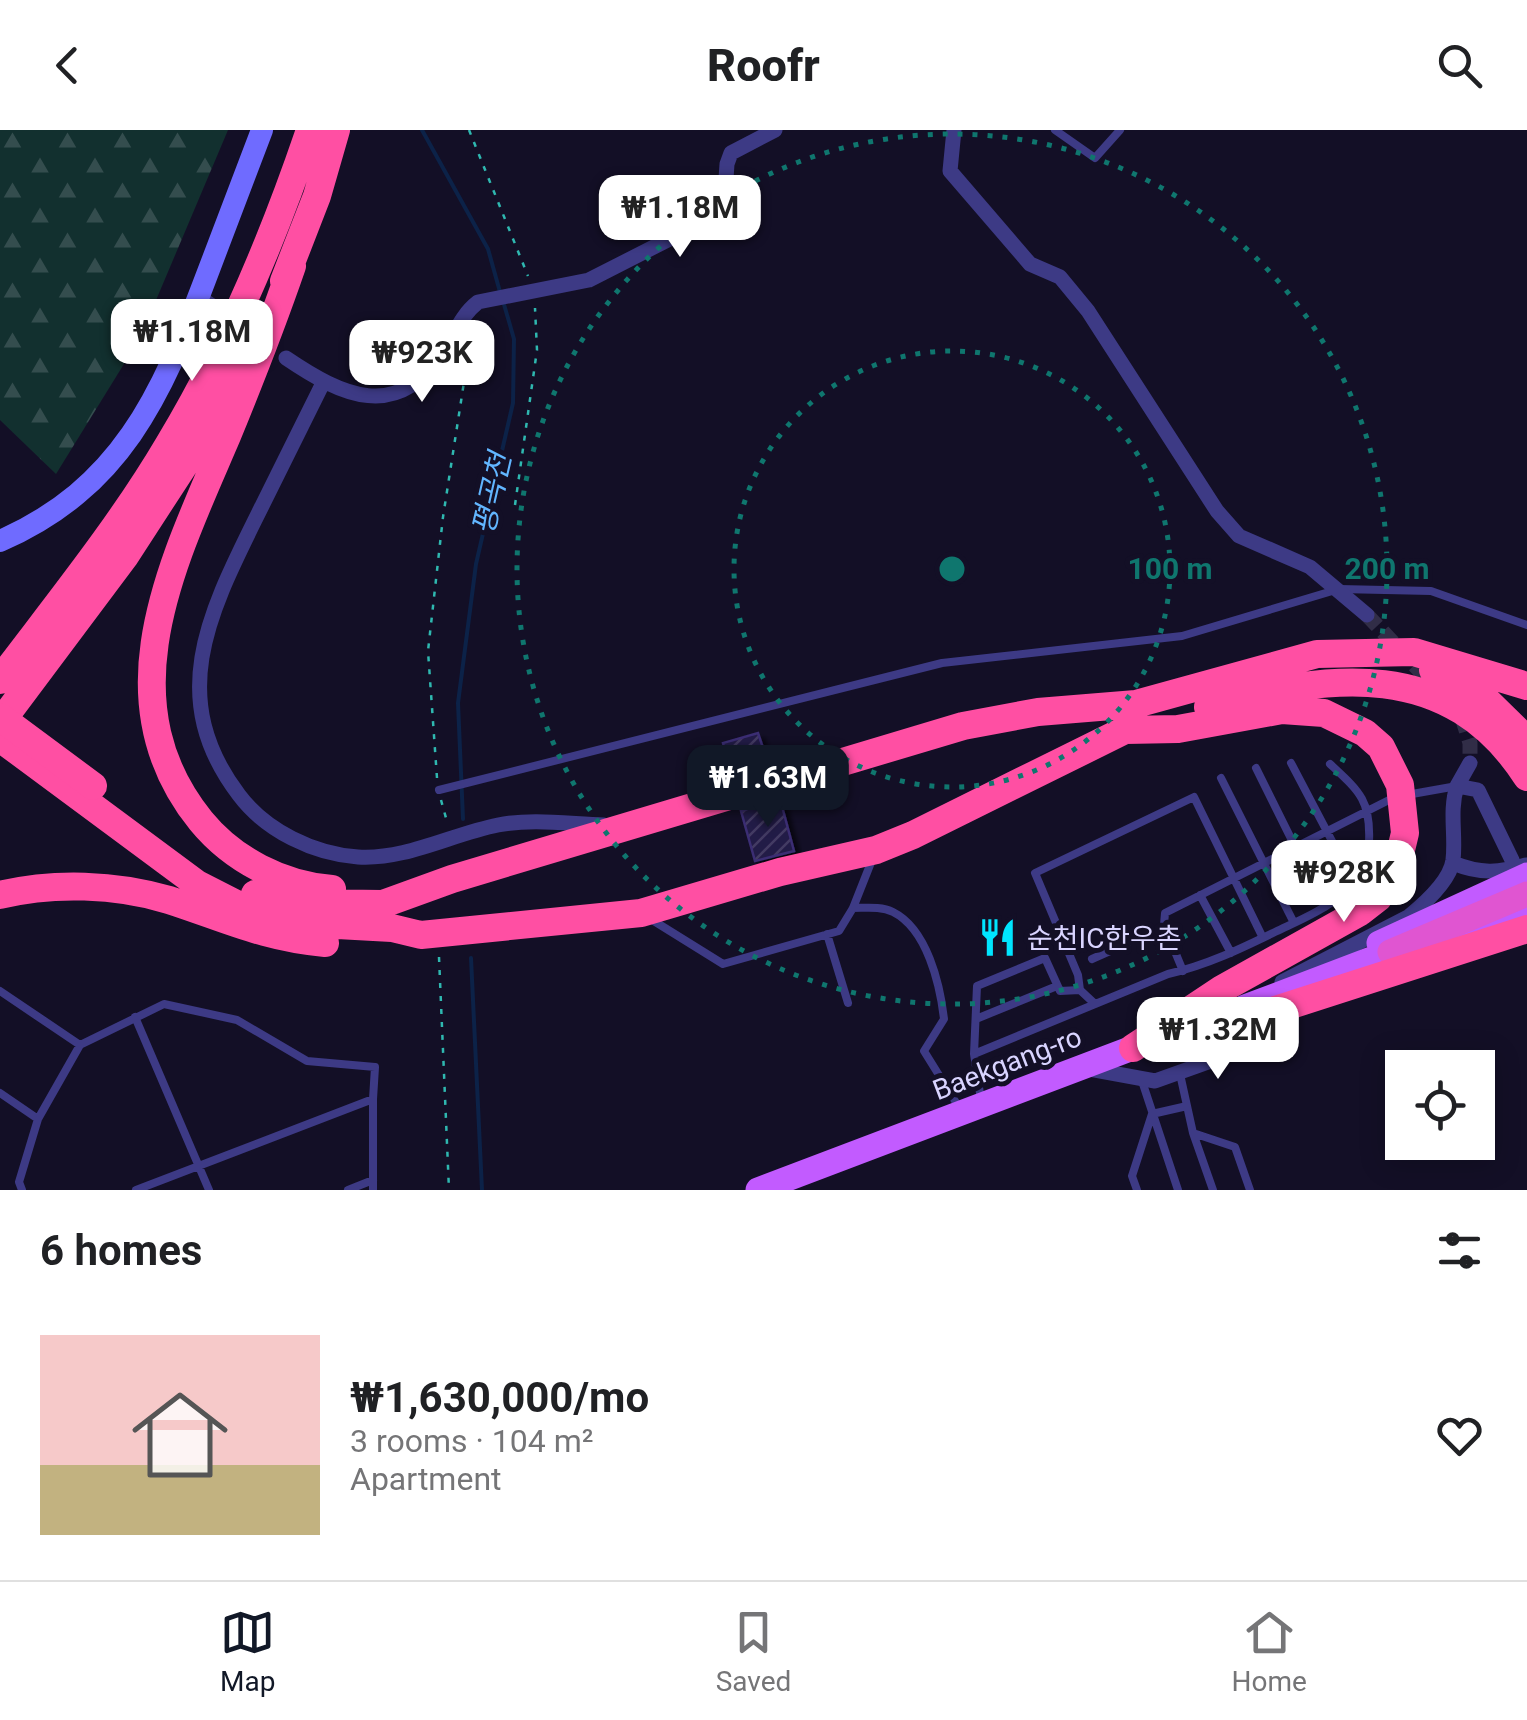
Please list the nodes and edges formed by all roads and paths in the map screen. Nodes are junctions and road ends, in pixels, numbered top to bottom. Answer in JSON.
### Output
{"nodes":[{"id":1,"x":262,"y":130,"type":"edge"},
{"id":2,"x":310,"y":130,"type":"edge"},
{"id":3,"x":336,"y":130,"type":"edge"},
{"id":4,"x":469,"y":130,"type":"edge"},
{"id":5,"x":774,"y":130,"type":"edge"},
{"id":6,"x":954,"y":130,"type":"edge"},
{"id":7,"x":1056,"y":130,"type":"edge"},
{"id":8,"x":1120,"y":130,"type":"edge"},
{"id":9,"x":292,"y":266,"type":"junction"},
{"id":10,"x":530,"y":293,"type":"junction"},
{"id":11,"x":199,"y":297,"type":"junction"},
{"id":12,"x":226,"y":316,"type":"dead end"},
{"id":13,"x":458,"y":326,"type":"junction"},
{"id":14,"x":286,"y":358,"type":"dead end"},
{"id":15,"x":323,"y":383,"type":"junction"},
{"id":16,"x":515,"y":505,"type":"dead end"},
{"id":17,"x":0,"y":540,"type":"edge"},
{"id":18,"x":1339,"y":589,"type":"junction"},
{"id":19,"x":1368,"y":615,"type":"tunnel mouth"},
{"id":20,"x":1527,"y":625,"type":"edge"},
{"id":21,"x":1374,"y":651,"type":"junction"},
{"id":22,"x":0,"y":680,"type":"edge"},
{"id":23,"x":1527,"y":686,"type":"edge"},
{"id":24,"x":0,"y":720,"type":"edge"},
{"id":25,"x":1125,"y":730,"type":"junction"},
{"id":26,"x":0,"y":738,"type":"edge"},
{"id":27,"x":1519,"y":740,"type":"edge"},
{"id":28,"x":1292,"y":763,"type":"dead end"},
{"id":29,"x":1470,"y":763,"type":"tunnel mouth"},
{"id":30,"x":1330,"y":764,"type":"dead end"},
{"id":31,"x":1256,"y":768,"type":"dead end"},
{"id":32,"x":1527,"y":777,"type":"edge"},
{"id":33,"x":1221,"y":778,"type":"dead end"},
{"id":34,"x":1456,"y":786,"type":"junction"},
{"id":35,"x":439,"y":790,"type":"junction"},
{"id":36,"x":86,"y":791,"type":"junction"},
{"id":37,"x":1412,"y":794,"type":"dead end"},
{"id":38,"x":1393,"y":798,"type":"dead end"},
{"id":39,"x":1369,"y":813,"type":"junction"},
{"id":40,"x":446,"y":818,"type":"dead end"},
{"id":41,"x":628,"y":826,"type":"junction"},
{"id":42,"x":1328,"y":833,"type":"junction"},
{"id":43,"x":1296,"y":848,"type":"junction"},
{"id":44,"x":876,"y":850,"type":"junction"},
{"id":45,"x":1453,"y":863,"type":"junction"},
{"id":46,"x":1264,"y":864,"type":"junction"},
{"id":47,"x":1522,"y":866,"type":"edge"},
{"id":48,"x":1233,"y":879,"type":"junction"},
{"id":49,"x":1354,"y":883,"type":"junction"},
{"id":50,"x":414,"y":893,"type":"junction"},
{"id":51,"x":1527,"y":894,"type":"edge"},
{"id":52,"x":0,"y":895,"type":"edge"},
{"id":53,"x":1200,"y":895,"type":"junction"},
{"id":54,"x":1326,"y":906,"type":"junction"},
{"id":55,"x":853,"y":908,"type":"junction"},
{"id":56,"x":1527,"y":910,"type":"edge"},
{"id":57,"x":641,"y":913,"type":"junction"},
{"id":58,"x":1294,"y":923,"type":"junction"},
{"id":59,"x":1164,"y":927,"type":"junction"},
{"id":60,"x":1527,"y":928,"type":"edge"},
{"id":61,"x":827,"y":934,"type":"junction"},
{"id":62,"x":1264,"y":938,"type":"junction"},
{"id":63,"x":430,"y":944,"type":"junction"},
{"id":64,"x":1390,"y":952,"type":"junction"},
{"id":65,"x":1230,"y":953,"type":"junction"},
{"id":66,"x":1092,"y":960,"type":"dead end"},
{"id":67,"x":1183,"y":971,"type":"junction"},
{"id":68,"x":1314,"y":981,"type":"junction"},
{"id":69,"x":1057,"y":986,"type":"junction"},
{"id":70,"x":1080,"y":990,"type":"junction"},
{"id":71,"x":0,"y":991,"type":"edge"},
{"id":72,"x":1256,"y":1003,"type":"junction"},
{"id":73,"x":848,"y":1004,"type":"dead end"},
{"id":74,"x":1095,"y":1004,"type":"junction"},
{"id":75,"x":1293,"y":1004,"type":"junction"},
{"id":76,"x":135,"y":1017,"type":"junction"},
{"id":77,"x":976,"y":1019,"type":"junction"},
{"id":78,"x":80,"y":1045,"type":"junction"},
{"id":79,"x":1133,"y":1048,"type":"junction"},
{"id":80,"x":974,"y":1054,"type":"junction"},
{"id":81,"x":1080,"y":1068,"type":"junction"},
{"id":82,"x":1179,"y":1072,"type":"junction"},
{"id":83,"x":1140,"y":1078,"type":"junction"},
{"id":84,"x":0,"y":1093,"type":"edge"},
{"id":85,"x":373,"y":1099,"type":"junction"},
{"id":86,"x":1187,"y":1106,"type":"junction"},
{"id":87,"x":972,"y":1108,"type":"junction"},
{"id":88,"x":1152,"y":1114,"type":"junction"},
{"id":89,"x":38,"y":1119,"type":"junction"},
{"id":90,"x":1193,"y":1134,"type":"junction"},
{"id":91,"x":199,"y":1166,"type":"junction"},
{"id":92,"x":374,"y":1185,"type":"edge"},
{"id":93,"x":22,"y":1190,"type":"edge"},
{"id":94,"x":136,"y":1190,"type":"edge"},
{"id":95,"x":209,"y":1190,"type":"edge"},
{"id":96,"x":348,"y":1190,"type":"edge"},
{"id":97,"x":449,"y":1190,"type":"edge"},
{"id":98,"x":758,"y":1190,"type":"edge"},
{"id":99,"x":1137,"y":1190,"type":"edge"},
{"id":100,"x":1178,"y":1190,"type":"edge"},
{"id":101,"x":1214,"y":1190,"type":"edge"},
{"id":102,"x":1250,"y":1190,"type":"edge"}],
"edges":[{"from":1,"to":11,"type":"main road"},
{"from":2,"to":22,"type":"highway"},
{"from":3,"to":9,"type":"highway"},
{"from":4,"to":10,"type":"path"},
{"from":5,"to":10,"type":"street"},
{"from":6,"to":18,"type":"street"},
{"from":7,"to":8,"type":"lane"},
{"from":9,"to":24,"type":"highway"},
{"from":9,"to":50,"type":"highway"},
{"from":10,"to":13,"type":"street"},
{"from":10,"to":16,"type":"path"},
{"from":11,"to":12,"type":"street"},
{"from":11,"to":17,"type":"main road"},
{"from":13,"to":15,"type":"street"},
{"from":13,"to":35,"type":"path"},
{"from":14,"to":15,"type":"street"},
{"from":15,"to":41,"type":"street"},
{"from":18,"to":19,"type":"street"},
{"from":18,"to":20,"type":"lane"},
{"from":18,"to":35,"type":"lane"},
{"from":21,"to":23,"type":"highway"},
{"from":21,"to":27,"type":"highway"},
{"from":21,"to":41,"type":"highway"},
{"from":24,"to":36,"type":"highway","bridge":true},
{"from":25,"to":27,"type":"highway"},
{"from":25,"to":44,"type":"highway"},
{"from":25,"to":79,"type":"highway"},
{"from":26,"to":36,"type":"highway"},
{"from":27,"to":32,"type":"highway"},
{"from":28,"to":42,"type":"lane"},
{"from":29,"to":34,"type":"street"},
{"from":30,"to":39,"type":"lane"},
{"from":31,"to":43,"type":"lane"},
{"from":33,"to":46,"type":"lane"},
{"from":34,"to":37,"type":"lane"},
{"from":34,"to":45,"type":"street"},
{"from":34,"to":47,"type":"street"},
{"from":35,"to":40,"type":"path"},
{"from":36,"to":50,"type":"highway"},
{"from":36,"to":63,"type":"highway"},
{"from":38,"to":39,"type":"lane"},
{"from":39,"to":42,"type":"lane"},
{"from":39,"to":49,"type":"lane"},
{"from":41,"to":50,"type":"highway"},
{"from":42,"to":43,"type":"lane"},
{"from":42,"to":49,"type":"lane"},
{"from":43,"to":46,"type":"lane"},
{"from":43,"to":54,"type":"lane"},
{"from":44,"to":55,"type":"lane"},
{"from":44,"to":57,"type":"highway"},
{"from":45,"to":47,"type":"street"},
{"from":45,"to":72,"type":"street"},
{"from":46,"to":48,"type":"lane"},
{"from":46,"to":58,"type":"lane"},
{"from":47,"to":68,"type":"main road"},
{"from":48,"to":53,"type":"lane"},
{"from":48,"to":62,"type":"lane"},
{"from":48,"to":70,"type":"lane"},
{"from":49,"to":54,"type":"lane"},
{"from":51,"to":64,"type":"highway"},
{"from":52,"to":63,"type":"highway"},
{"from":53,"to":59,"type":"lane"},
{"from":53,"to":65,"type":"lane"},
{"from":54,"to":58,"type":"lane"},
{"from":55,"to":61,"type":"lane"},
{"from":55,"to":87,"type":"lane"},
{"from":56,"to":64,"type":"main road","name":"Baekgang-ro"},
{"from":57,"to":61,"type":"lane"},
{"from":57,"to":63,"type":"highway"},
{"from":58,"to":62,"type":"lane"},
{"from":59,"to":66,"type":"lane"},
{"from":59,"to":67,"type":"lane"},
{"from":60,"to":75,"type":"highway"},
{"from":61,"to":73,"type":"lane"},
{"from":62,"to":65,"type":"lane"},
{"from":63,"to":97,"type":"path"},
{"from":64,"to":68,"type":"main road","name":"Baekgang-ro"},
{"from":65,"to":67,"type":"lane"},
{"from":67,"to":74,"type":"lane"},
{"from":68,"to":72,"type":"main road","name":"Baekgang-ro"},
{"from":68,"to":75,"type":"street"},
{"from":69,"to":70,"type":"lane"},
{"from":69,"to":77,"type":"lane"},
{"from":69,"to":77,"type":"lane"},
{"from":70,"to":74,"type":"lane"},
{"from":71,"to":78,"type":"lane"},
{"from":72,"to":79,"type":"main road","name":"Baekgang-ro"},
{"from":74,"to":80,"type":"lane"},
{"from":75,"to":79,"type":"highway"},
{"from":75,"to":82,"type":"street"},
{"from":76,"to":78,"type":"lane"},
{"from":76,"to":85,"type":"lane"},
{"from":76,"to":91,"type":"lane"},
{"from":77,"to":80,"type":"lane"},
{"from":78,"to":89,"type":"lane"},
{"from":79,"to":81,"type":"main road","name":"Baekgang-ro"},
{"from":80,"to":87,"type":"lane"},
{"from":81,"to":83,"type":"street"},
{"from":81,"to":87,"type":"main road","name":"Baekgang-ro"},
{"from":82,"to":83,"type":"street"},
{"from":82,"to":86,"type":"lane"},
{"from":83,"to":88,"type":"lane"},
{"from":84,"to":89,"type":"lane"},
{"from":85,"to":91,"type":"lane"},
{"from":85,"to":92,"type":"lane"},
{"from":86,"to":88,"type":"lane"},
{"from":86,"to":90,"type":"lane"},
{"from":87,"to":98,"type":"main road","name":"Baekgang-ro"},
{"from":88,"to":99,"type":"lane"},
{"from":88,"to":100,"type":"lane"},
{"from":89,"to":93,"type":"lane"},
{"from":90,"to":101,"type":"lane"},
{"from":90,"to":102,"type":"lane"},
{"from":91,"to":94,"type":"lane"},
{"from":91,"to":95,"type":"lane"},
{"from":92,"to":96,"type":"lane"}]}
